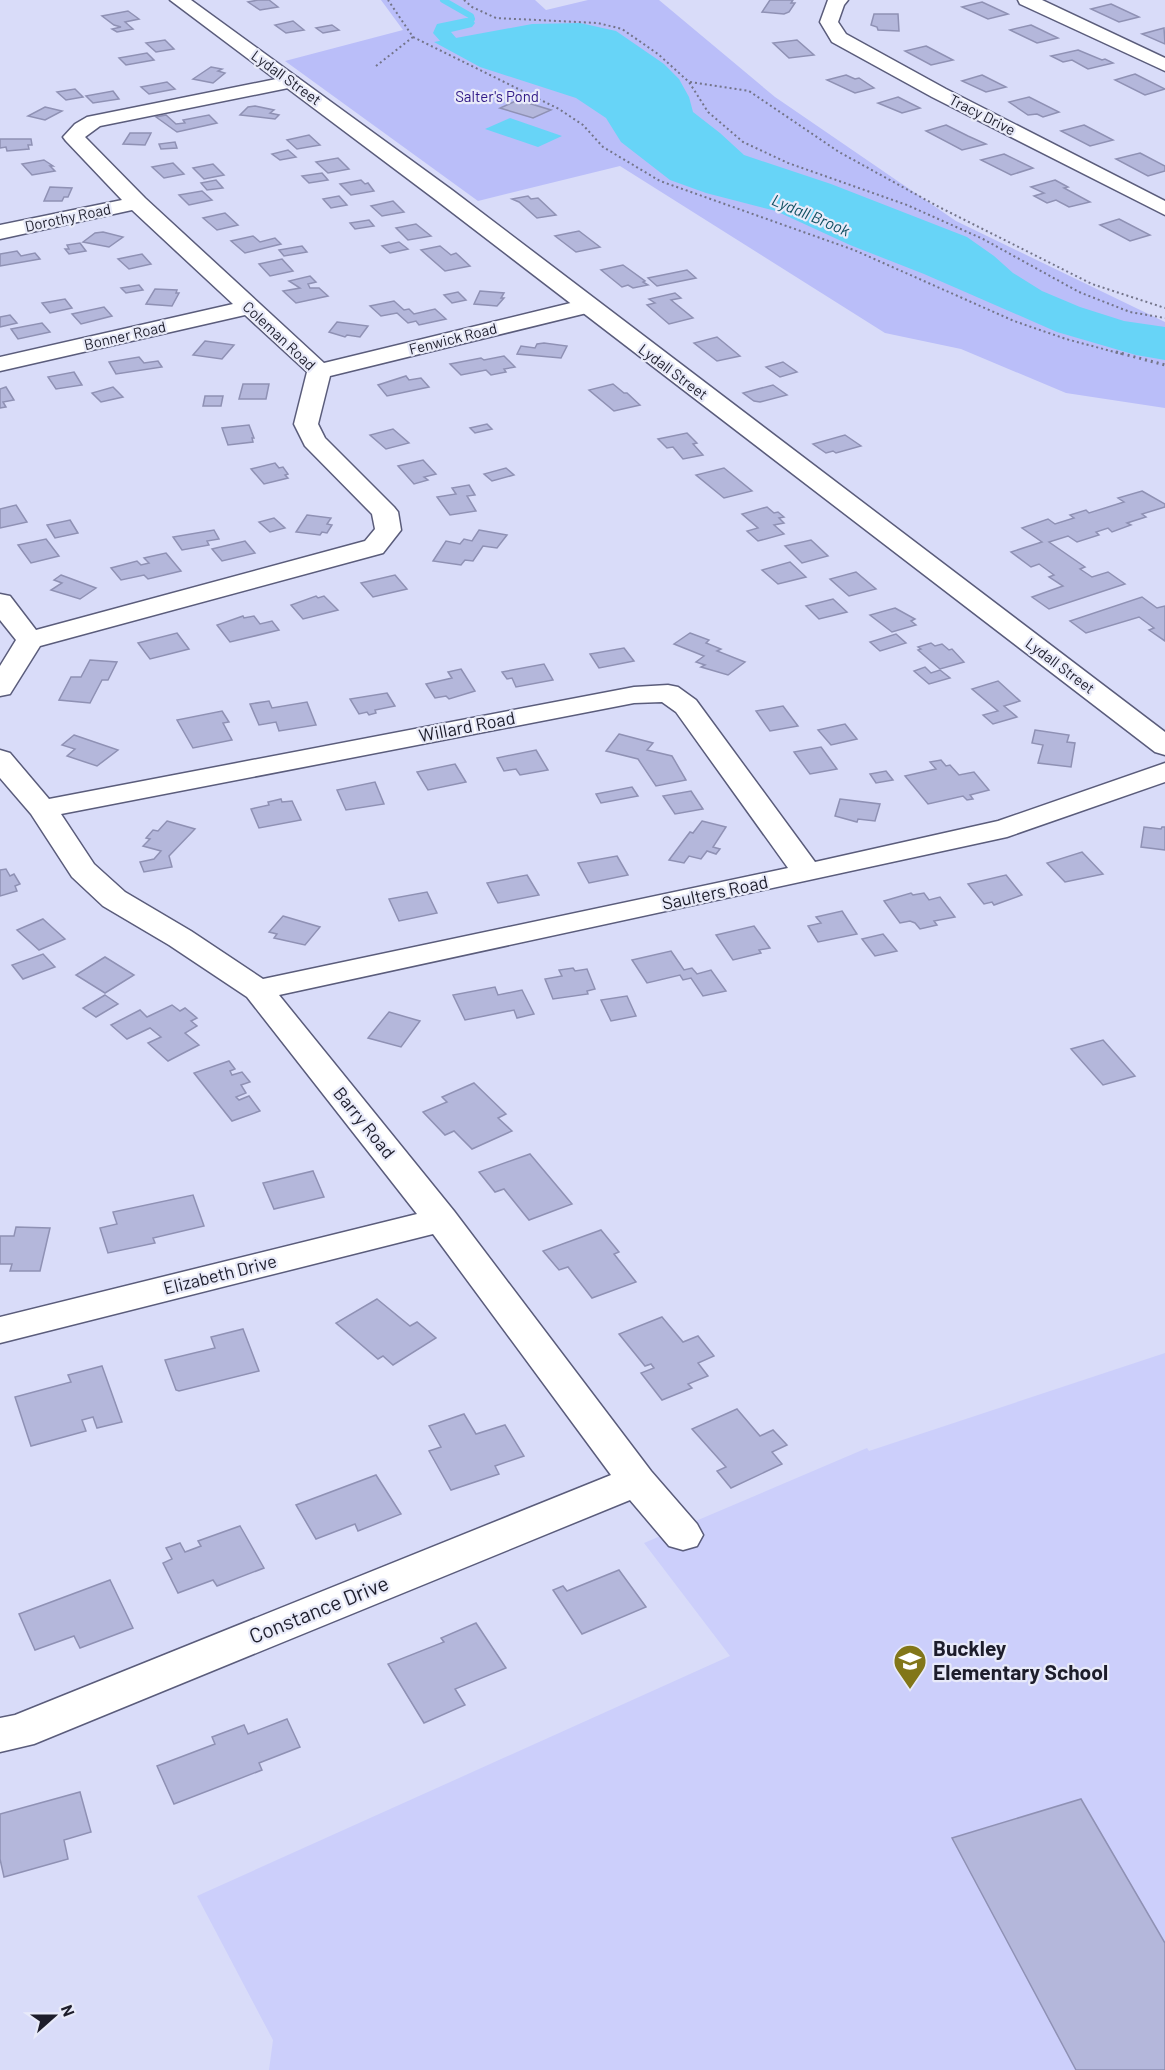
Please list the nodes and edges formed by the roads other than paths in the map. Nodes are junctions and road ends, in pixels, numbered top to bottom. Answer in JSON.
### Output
{"nodes":[{"id":1,"x":180,"y":0,"type":"edge"},
{"id":2,"x":839,"y":0,"type":"edge"},
{"id":3,"x":1027,"y":0,"type":"edge"},
{"id":4,"x":1165,"y":65,"type":"edge"},
{"id":5,"x":291,"y":82,"type":"junction"},
{"id":6,"x":137,"y":203,"type":"junction"},
{"id":7,"x":1165,"y":209,"type":"edge"},
{"id":8,"x":0,"y":232,"type":"edge"},
{"id":9,"x":587,"y":306,"type":"junction"},
{"id":10,"x":249,"y":307,"type":"junction"},
{"id":11,"x":0,"y":364,"type":"edge"},
{"id":12,"x":319,"y":371,"type":"junction"},
{"id":13,"x":0,"y":602,"type":"edge"},
{"id":14,"x":30,"y":640,"type":"junction"},
{"id":15,"x":0,"y":688,"type":"edge"},
{"id":16,"x":1165,"y":746,"type":"edge"},
{"id":17,"x":0,"y":759,"type":"edge"},
{"id":18,"x":1165,"y":772,"type":"edge"},
{"id":19,"x":42,"y":809,"type":"junction"},
{"id":20,"x":807,"y":873,"type":"junction"},
{"id":21,"x":258,"y":990,"type":"junction"},
{"id":22,"x":441,"y":1220,"type":"junction"},
{"id":23,"x":0,"y":1329,"type":"edge"},
{"id":24,"x":637,"y":1481,"type":"junction"},
{"id":25,"x":683,"y":1535,"type":"dead end"},
{"id":26,"x":0,"y":1735,"type":"edge"}],
"edges":[{"from":1,"to":5,"type":"street","name":"Lydall Street"},
{"from":2,"to":7,"type":"street","name":"Tracy Drive"},
{"from":3,"to":4,"type":"street"},
{"from":5,"to":6,"type":"street","name":"Coleman Road"},
{"from":5,"to":9,"type":"street","name":"Lydall Street"},
{"from":6,"to":8,"type":"street","name":"Dorothy Road"},
{"from":6,"to":10,"type":"street","name":"Coleman Road"},
{"from":9,"to":12,"type":"street","name":"Fenwick Road"},
{"from":9,"to":16,"type":"street","name":"Lydall Street"},
{"from":10,"to":11,"type":"street","name":"Bonner Road"},
{"from":10,"to":12,"type":"street","name":"Coleman Road"},
{"from":12,"to":14,"type":"street","name":"Coleman Road"},
{"from":13,"to":14,"type":"street"},
{"from":14,"to":15,"type":"street"},
{"from":17,"to":19,"type":"street","name":"Barry Road"},
{"from":18,"to":20,"type":"street","name":"Saulters Road"},
{"from":19,"to":20,"type":"street","name":"Willard Road"},
{"from":19,"to":21,"type":"street","name":"Barry Road"},
{"from":20,"to":21,"type":"street","name":"Saulters Road"},
{"from":21,"to":22,"type":"street","name":"Barry Road"},
{"from":22,"to":23,"type":"street","name":"Elizabeth Drive"},
{"from":22,"to":24,"type":"street","name":"Barry Road"},
{"from":24,"to":25,"type":"street","name":"Barry Road"},
{"from":24,"to":26,"type":"street","name":"Constance Drive"}]}
